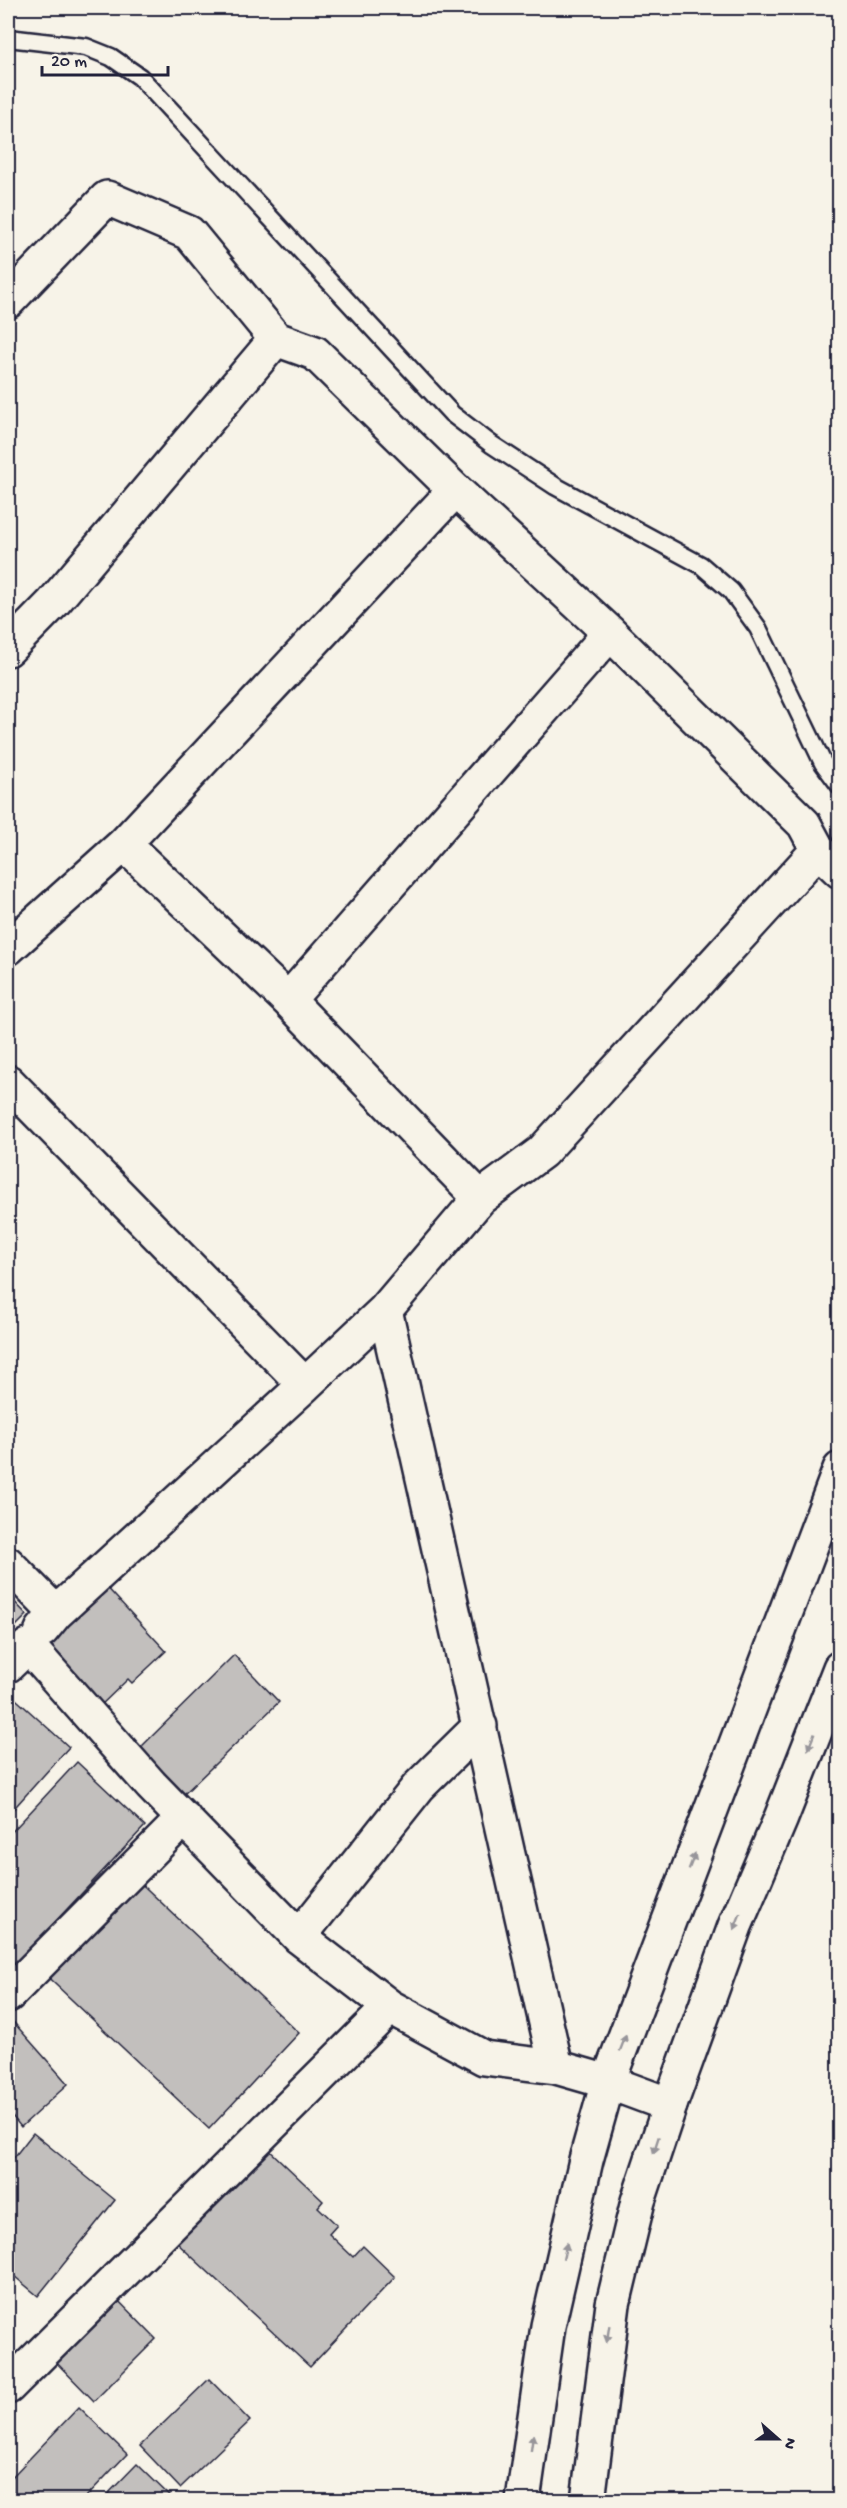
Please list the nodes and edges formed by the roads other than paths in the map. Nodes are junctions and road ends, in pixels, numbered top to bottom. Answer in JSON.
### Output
{"nodes":[{"id":1,"x":8,"y":38,"type":"edge"},
{"id":2,"x":8,"y":301,"type":"edge"},
{"id":3,"x":276,"y":339,"type":"junction"},
{"id":4,"x":455,"y":490,"type":"junction"},
{"id":5,"x":610,"y":633,"type":"junction"},
{"id":6,"x":8,"y":649,"type":"edge"},
{"id":7,"x":840,"y":786,"type":"edge"},
{"id":8,"x":124,"y":844,"type":"junction"},
{"id":9,"x":829,"y":861,"type":"edge"},
{"id":10,"x":8,"y":948,"type":"edge"},
{"id":11,"x":288,"y":1000,"type":"junction"},
{"id":12,"x":8,"y":1082,"type":"edge"},
{"id":13,"x":480,"y":1198,"type":"junction"},
{"id":14,"x":386,"y":1310,"type":"junction"},
{"id":15,"x":305,"y":1385,"type":"junction"},
{"id":16,"x":840,"y":1469,"type":"edge"},
{"id":17,"x":8,"y":1564,"type":"edge"},
{"id":18,"x":56,"y":1613,"type":"junction"},
{"id":19,"x":18,"y":1656,"type":"edge"},
{"id":20,"x":840,"y":1668,"type":"edge"},
{"id":21,"x":480,"y":1726,"type":"junction"},
{"id":22,"x":184,"y":1818,"type":"junction"},
{"id":23,"x":299,"y":1937,"type":"junction"},
{"id":24,"x":8,"y":1995,"type":"edge"},
{"id":25,"x":390,"y":2007,"type":"junction"},
{"id":26,"x":556,"y":2067,"type":"junction"},
{"id":27,"x":608,"y":2082,"type":"junction"},
{"id":28,"x":670,"y":2105,"type":"junction"},
{"id":29,"x":8,"y":2387,"type":"edge"},
{"id":30,"x":524,"y":2500,"type":"edge"},
{"id":31,"x":588,"y":2500,"type":"edge"}],
"edges":[{"from":1,"to":7,"type":"lane"},
{"from":2,"to":3,"type":"street"},
{"from":3,"to":4,"type":"street"},
{"from":3,"to":6,"type":"street"},
{"from":4,"to":5,"type":"street"},
{"from":4,"to":8,"type":"street"},
{"from":5,"to":9,"type":"street"},
{"from":5,"to":11,"type":"street"},
{"from":8,"to":10,"type":"street"},
{"from":8,"to":11,"type":"street"},
{"from":9,"to":13,"type":"street"},
{"from":11,"to":13,"type":"street"},
{"from":12,"to":15,"type":"street"},
{"from":13,"to":14,"type":"street"},
{"from":14,"to":15,"type":"street"},
{"from":14,"to":21,"type":"street"},
{"from":15,"to":18,"type":"street"},
{"from":27,"to":16,"type":"street","one_way":true},
{"from":17,"to":18,"type":"street"},
{"from":18,"to":19,"type":"street"},
{"from":19,"to":22,"type":"street"},
{"from":20,"to":28,"type":"street","one_way":true},
{"from":21,"to":23,"type":"street"},
{"from":21,"to":26,"type":"street"},
{"from":22,"to":23,"type":"street"},
{"from":22,"to":24,"type":"street"},
{"from":23,"to":25,"type":"street"},
{"from":25,"to":26,"type":"street"},
{"from":25,"to":29,"type":"street"},
{"from":26,"to":27,"type":"street"},
{"from":27,"to":28,"type":"street"},
{"from":30,"to":27,"type":"street","one_way":true},
{"from":28,"to":31,"type":"street","one_way":true}]}
